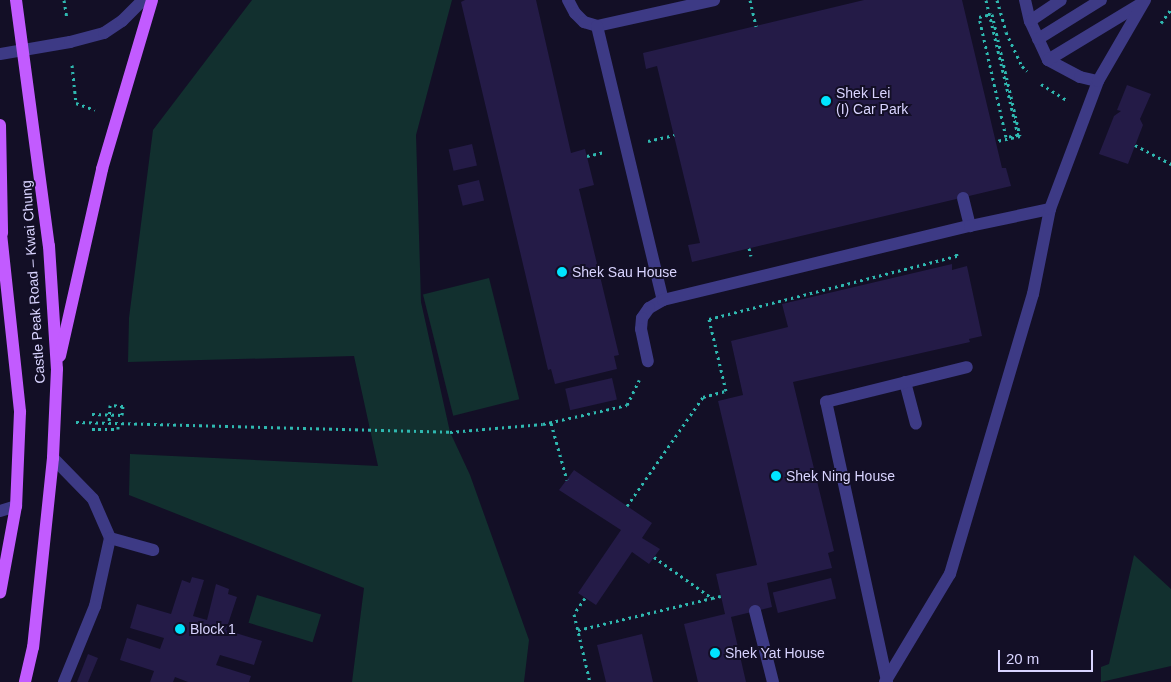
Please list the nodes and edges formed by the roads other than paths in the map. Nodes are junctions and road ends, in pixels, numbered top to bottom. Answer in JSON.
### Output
{"nodes":[{"id":1,"x":16,"y":0,"type":"edge"},
{"id":2,"x":143,"y":0,"type":"edge"},
{"id":3,"x":152,"y":0,"type":"edge"},
{"id":4,"x":568,"y":0,"type":"edge"},
{"id":5,"x":714,"y":0,"type":"edge"},
{"id":6,"x":1025,"y":0,"type":"edge"},
{"id":7,"x":1061,"y":0,"type":"edge"},
{"id":8,"x":1101,"y":0,"type":"edge"},
{"id":9,"x":1144,"y":1,"type":"edge"},
{"id":10,"x":1030,"y":21,"type":"junction"},
{"id":11,"x":597,"y":26,"type":"junction"},
{"id":12,"x":1038,"y":38,"type":"junction"},
{"id":13,"x":23,"y":51,"type":"junction"},
{"id":14,"x":0,"y":54,"type":"edge"},
{"id":15,"x":1048,"y":60,"type":"junction"},
{"id":16,"x":1098,"y":81,"type":"junction"},
{"id":17,"x":0,"y":125,"type":"edge"},
{"id":18,"x":963,"y":198,"type":"dead end"},
{"id":19,"x":1050,"y":210,"type":"junction"},
{"id":20,"x":970,"y":226,"type":"junction"},
{"id":21,"x":1,"y":230,"type":"edge"},
{"id":22,"x":663,"y":300,"type":"junction"},
{"id":23,"x":648,"y":361,"type":"road end"},
{"id":24,"x":967,"y":367,"type":"dead end"},
{"id":25,"x":57,"y":369,"type":"junction"},
{"id":26,"x":905,"y":382,"type":"junction"},
{"id":27,"x":916,"y":424,"type":"dead end"},
{"id":28,"x":54,"y":458,"type":"junction"},
{"id":29,"x":16,"y":506,"type":"junction"},
{"id":30,"x":0,"y":511,"type":"edge"},
{"id":31,"x":110,"y":538,"type":"junction"},
{"id":32,"x":153,"y":550,"type":"dead end"},
{"id":33,"x":0,"y":593,"type":"edge"},
{"id":34,"x":755,"y":611,"type":"dead end"},
{"id":35,"x":773,"y":679,"type":"edge"},
{"id":36,"x":886,"y":681,"type":"edge"},
{"id":37,"x":25,"y":682,"type":"edge"},
{"id":38,"x":64,"y":682,"type":"edge"},
{"id":39,"x":784,"y":682,"type":"edge"}],
"edges":[{"from":1,"to":13,"type":"main road","name":"Castle Peak Road – Kwai Chung"},
{"from":2,"to":13,"type":"street"},
{"from":3,"to":25,"type":"main road"},
{"from":4,"to":11,"type":"street"},
{"from":5,"to":11,"type":"street"},
{"from":6,"to":10,"type":"street"},
{"from":7,"to":10,"type":"street"},
{"from":8,"to":12,"type":"street"},
{"from":9,"to":15,"type":"street"},
{"from":9,"to":16,"type":"street"},
{"from":10,"to":12,"type":"street"},
{"from":11,"to":22,"type":"street"},
{"from":12,"to":15,"type":"street"},
{"from":13,"to":14,"type":"street"},
{"from":13,"to":25,"type":"main road","name":"Castle Peak Road – Kwai Chung"},
{"from":15,"to":16,"type":"street"},
{"from":16,"to":19,"type":"street"},
{"from":17,"to":21,"type":"main road","name":"Castle Peak Road – Kwai Chung"},
{"from":18,"to":20,"type":"street"},
{"from":19,"to":20,"type":"street"},
{"from":19,"to":36,"type":"street"},
{"from":20,"to":22,"type":"street"},
{"from":21,"to":29,"type":"main road","name":"Castle Peak Road – Kwai Chung"},
{"from":22,"to":23,"type":"street"},
{"from":24,"to":26,"type":"street"},
{"from":25,"to":28,"type":"main road","name":"Castle Peak Road – Kwai Chung"},
{"from":26,"to":27,"type":"street"},
{"from":26,"to":36,"type":"street"},
{"from":28,"to":31,"type":"street"},
{"from":28,"to":37,"type":"main road","name":"Castle Peak Road – Kwai Chung"},
{"from":29,"to":30,"type":"street"},
{"from":29,"to":33,"type":"main road","name":"Castle Peak Road – Kwai Chung"},
{"from":31,"to":32,"type":"street"},
{"from":31,"to":38,"type":"street"},
{"from":34,"to":35,"type":"street"},
{"from":35,"to":39,"type":"street"}]}
